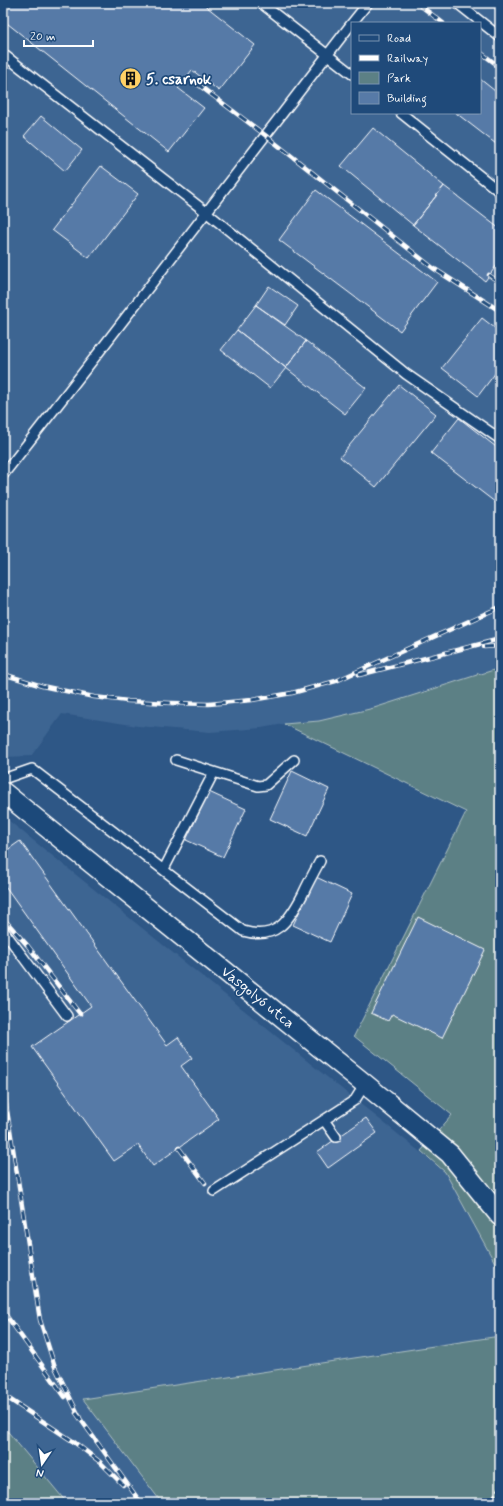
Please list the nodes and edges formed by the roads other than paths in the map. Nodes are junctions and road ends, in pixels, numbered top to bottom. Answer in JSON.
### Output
{"nodes":[{"id":1,"x":261,"y":3,"type":"edge"},
{"id":2,"x":368,"y":3,"type":"edge"},
{"id":3,"x":457,"y":3,"type":"edge"},
{"id":4,"x":353,"y":22,"type":"edge"},
{"id":5,"x":351,"y":24,"type":"edge"},
{"id":6,"x":500,"y":37,"type":"edge"},
{"id":7,"x":3,"y":54,"type":"edge"},
{"id":8,"x":328,"y":54,"type":"junction"},
{"id":9,"x":351,"y":73,"type":"edge"},
{"id":10,"x":402,"y":114,"type":"edge"},
{"id":11,"x":500,"y":192,"type":"edge"},
{"id":12,"x":206,"y":212,"type":"junction"},
{"id":13,"x":500,"y":439,"type":"edge"},
{"id":14,"x":3,"y":475,"type":"edge"},
{"id":15,"x":176,"y":760,"type":"dead end"},
{"id":16,"x":294,"y":760,"type":"dead end"},
{"id":17,"x":214,"y":772,"type":"junction"},
{"id":18,"x":3,"y":779,"type":"edge"},
{"id":19,"x":3,"y":792,"type":"edge"},
{"id":20,"x":320,"y":861,"type":"dead end"},
{"id":21,"x":164,"y":869,"type":"junction"},
{"id":22,"x":3,"y":930,"type":"edge"},
{"id":23,"x":67,"y":1016,"type":"dead end"},
{"id":24,"x":365,"y":1084,"type":"junction"},
{"id":25,"x":324,"y":1120,"type":"junction"},
{"id":26,"x":336,"y":1137,"type":"dead end"},
{"id":27,"x":214,"y":1191,"type":"dead end"},
{"id":28,"x":500,"y":1216,"type":"edge"}],
"edges":[{"from":1,"to":8,"type":"lane"},
{"from":2,"to":4,"type":"lane"},
{"from":3,"to":6,"type":"lane"},
{"from":5,"to":8,"type":"lane"},
{"from":7,"to":12,"type":"lane"},
{"from":8,"to":9,"type":"lane"},
{"from":8,"to":12,"type":"lane"},
{"from":10,"to":11,"type":"lane"},
{"from":12,"to":13,"type":"lane"},
{"from":12,"to":14,"type":"lane"},
{"from":15,"to":17,"type":"lane"},
{"from":16,"to":17,"type":"lane"},
{"from":17,"to":21,"type":"lane"},
{"from":18,"to":21,"type":"lane"},
{"from":19,"to":24,"type":"street","name":"Vasgolyó utca"},
{"from":20,"to":21,"type":"lane"},
{"from":22,"to":23,"type":"lane"},
{"from":24,"to":25,"type":"lane"},
{"from":24,"to":28,"type":"street","name":"Vasgolyó utca"},
{"from":25,"to":26,"type":"lane"},
{"from":25,"to":27,"type":"lane"}]}
